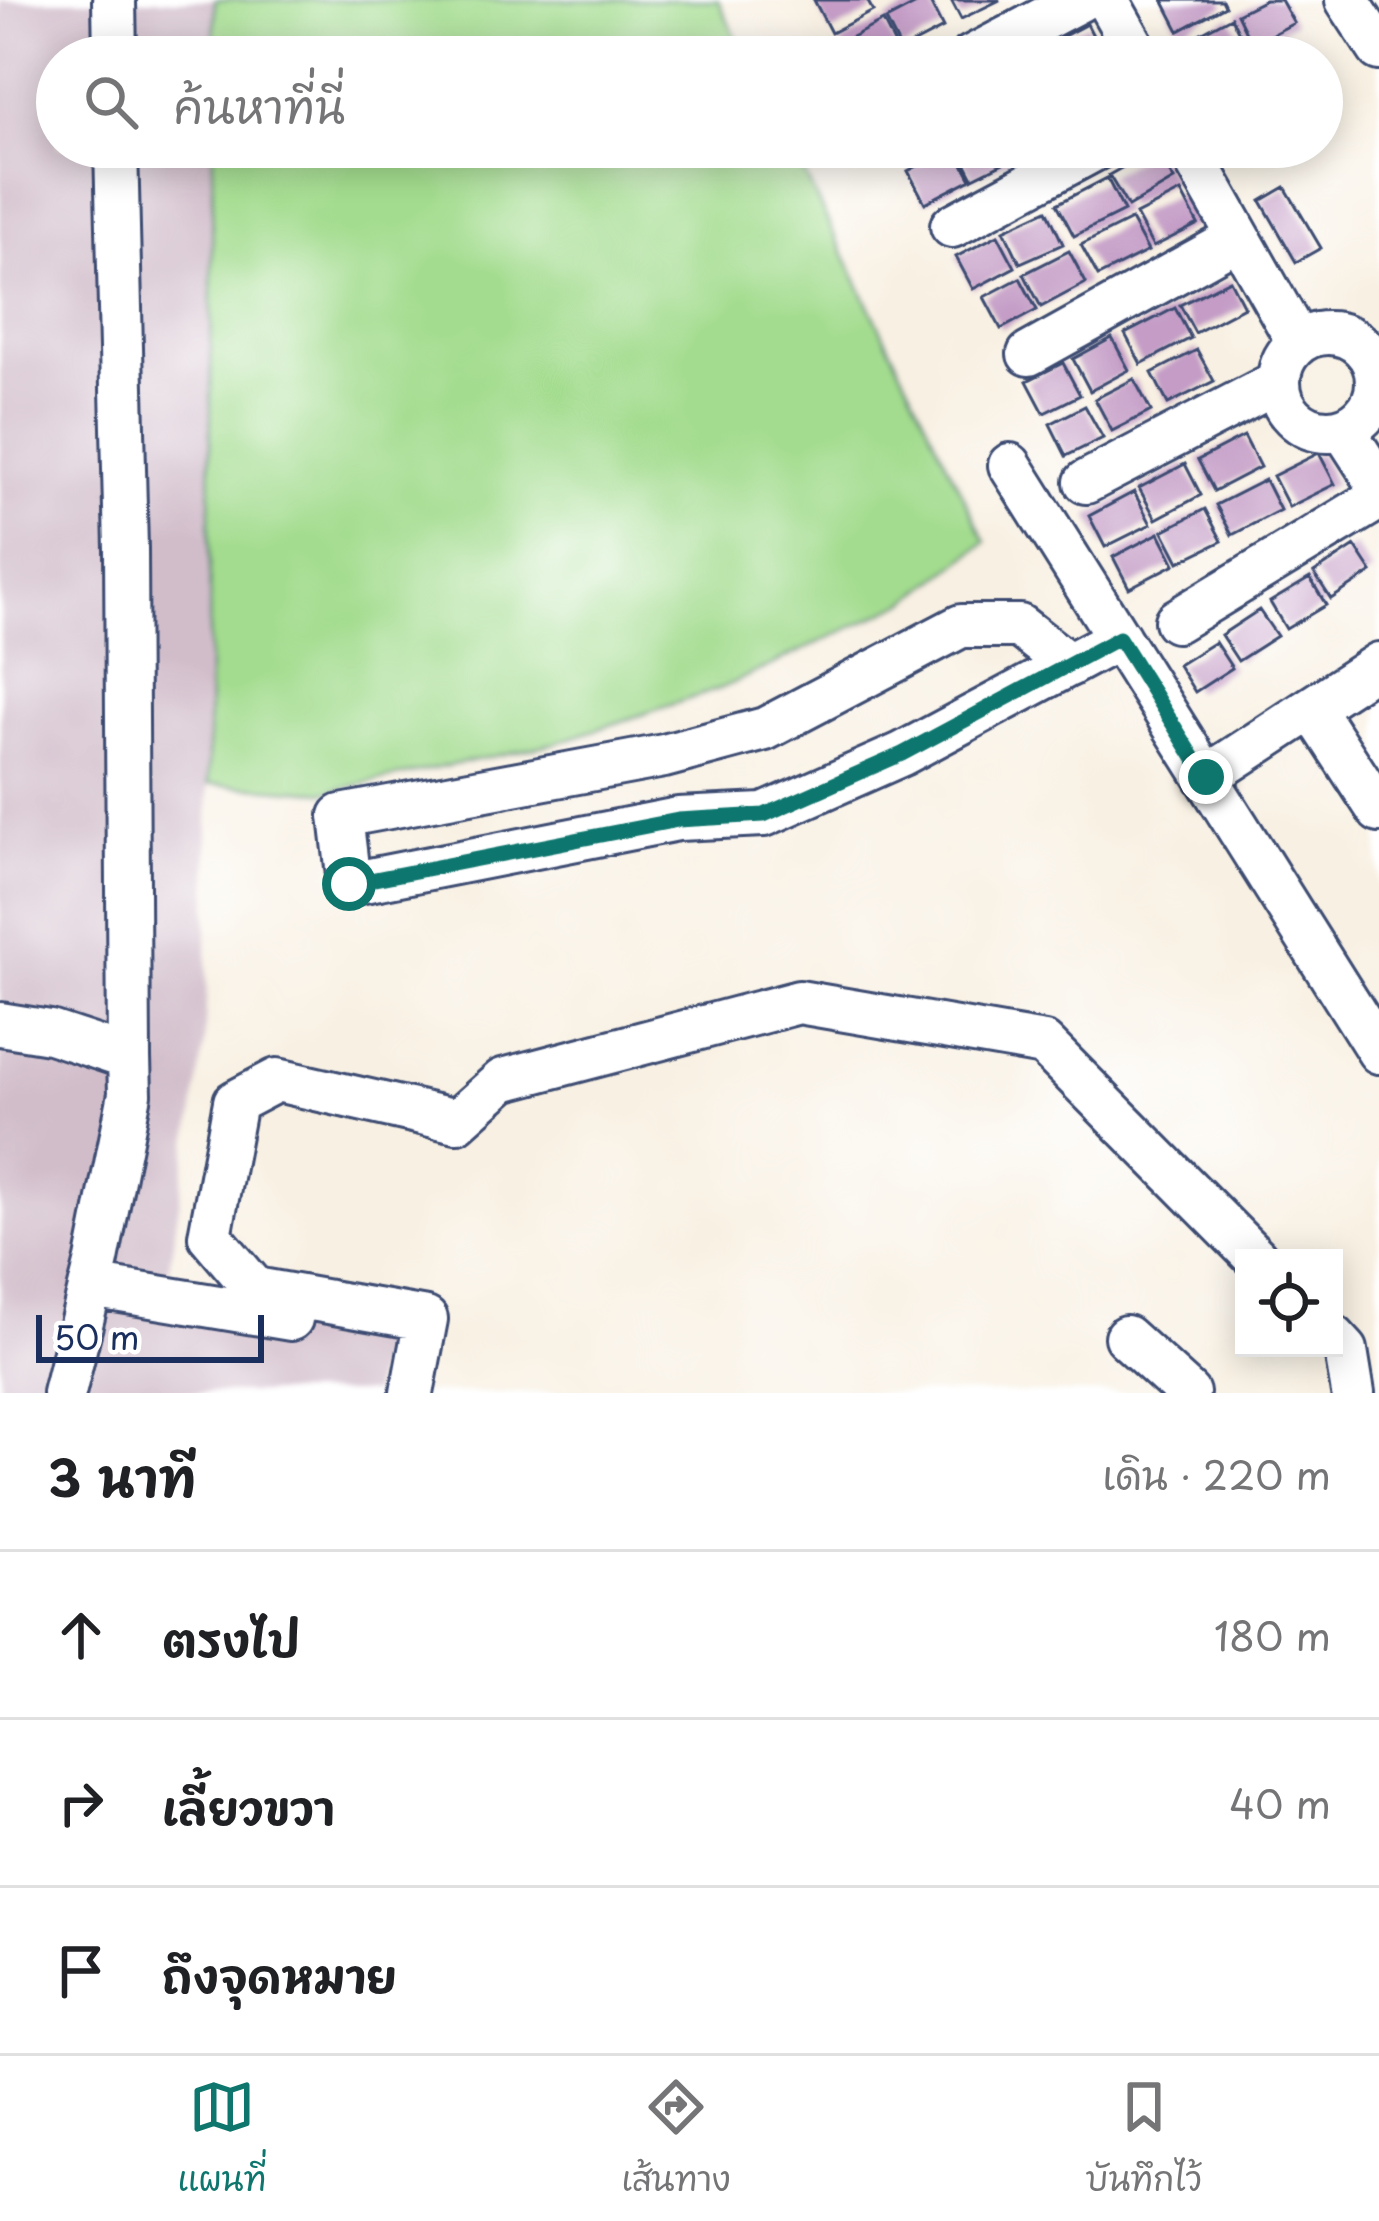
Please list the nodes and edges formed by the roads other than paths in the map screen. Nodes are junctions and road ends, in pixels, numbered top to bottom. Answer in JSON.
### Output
{"nodes":[{"id":1,"x":114,"y":0,"type":"edge"},
{"id":2,"x":1080,"y":0,"type":"edge"},
{"id":3,"x":1108,"y":0,"type":"edge"},
{"id":4,"x":1347,"y":0,"type":"edge"},
{"id":5,"x":115,"y":36,"type":"edge"},
{"id":6,"x":1011,"y":36,"type":"edge"},
{"id":7,"x":1128,"y":36,"type":"edge"},
{"id":8,"x":1379,"y":49,"type":"edge"},
{"id":9,"x":117,"y":168,"type":"edge"},
{"id":10,"x":1060,"y":168,"type":"edge"},
{"id":11,"x":1200,"y":168,"type":"edge"},
{"id":12,"x":952,"y":226,"type":"dead end"},
{"id":13,"x":1238,"y":238,"type":"junction"},
{"id":14,"x":1361,"y":326,"type":"edge"},
{"id":15,"x":1298,"y":343,"type":"junction"},
{"id":16,"x":1029,"y":353,"type":"dead end"},
{"id":17,"x":1278,"y":382,"type":"junction"},
{"id":18,"x":1378,"y":382,"type":"edge"},
{"id":19,"x":1343,"y":429,"type":"junction"},
{"id":20,"x":1010,"y":465,"type":"dead end"},
{"id":21,"x":1086,"y":482,"type":"dead end"},
{"id":22,"x":1379,"y":485,"type":"edge"},
{"id":23,"x":1379,"y":498,"type":"edge"},
{"id":24,"x":1175,"y":621,"type":"dead end"},
{"id":25,"x":1119,"y":638,"type":"junction"},
{"id":26,"x":1379,"y":664,"type":"edge"},
{"id":27,"x":1069,"y":665,"type":"junction"},
{"id":28,"x":1312,"y":708,"type":"junction"},
{"id":29,"x":664,"y":756,"type":"junction"},
{"id":30,"x":1206,"y":777,"type":"junction"},
{"id":31,"x":1379,"y":811,"type":"edge"},
{"id":32,"x":678,"y":820,"type":"junction"},
{"id":33,"x":0,"y":1024,"type":"edge"},
{"id":34,"x":1379,"y":1052,"type":"edge"},
{"id":35,"x":129,"y":1058,"type":"junction"},
{"id":36,"x":1247,"y":1249,"type":"edge"},
{"id":37,"x":91,"y":1286,"type":"junction"},
{"id":38,"x":302,"y":1321,"type":"dead end"},
{"id":39,"x":1126,"y":1337,"type":"dead end"},
{"id":40,"x":1343,"y":1347,"type":"edge"},
{"id":41,"x":64,"y":1393,"type":"edge"},
{"id":42,"x":412,"y":1393,"type":"edge"},
{"id":43,"x":1188,"y":1393,"type":"edge"},
{"id":44,"x":1353,"y":1393,"type":"edge"}],
"edges":[{"from":1,"to":5,"type":"street"},
{"from":2,"to":6,"type":"street"},
{"from":3,"to":7,"type":"street"},
{"from":4,"to":8,"type":"street"},
{"from":9,"to":35,"type":"street"},
{"from":10,"to":12,"type":"street"},
{"from":11,"to":13,"type":"street"},
{"from":13,"to":15,"type":"street"},
{"from":13,"to":16,"type":"street"},
{"from":14,"to":15,"type":"street"},
{"from":14,"to":18,"type":"street"},
{"from":15,"to":17,"type":"street"},
{"from":17,"to":19,"type":"street"},
{"from":17,"to":21,"type":"street"},
{"from":18,"to":19,"type":"street"},
{"from":19,"to":22,"type":"street"},
{"from":20,"to":25,"type":"street"},
{"from":23,"to":24,"type":"street"},
{"from":25,"to":27,"type":"street"},
{"from":25,"to":30,"type":"street"},
{"from":26,"to":28,"type":"street"},
{"from":27,"to":29,"type":"street"},
{"from":27,"to":32,"type":"street"},
{"from":28,"to":30,"type":"street"},
{"from":28,"to":31,"type":"street"},
{"from":29,"to":32,"type":"street"},
{"from":29,"to":32,"type":"street"},
{"from":30,"to":34,"type":"street"},
{"from":33,"to":35,"type":"street"},
{"from":35,"to":37,"type":"street"},
{"from":36,"to":42,"type":"street"},
{"from":37,"to":38,"type":"street"},
{"from":37,"to":41,"type":"street"},
{"from":39,"to":43,"type":"street"},
{"from":40,"to":44,"type":"street"}]}
